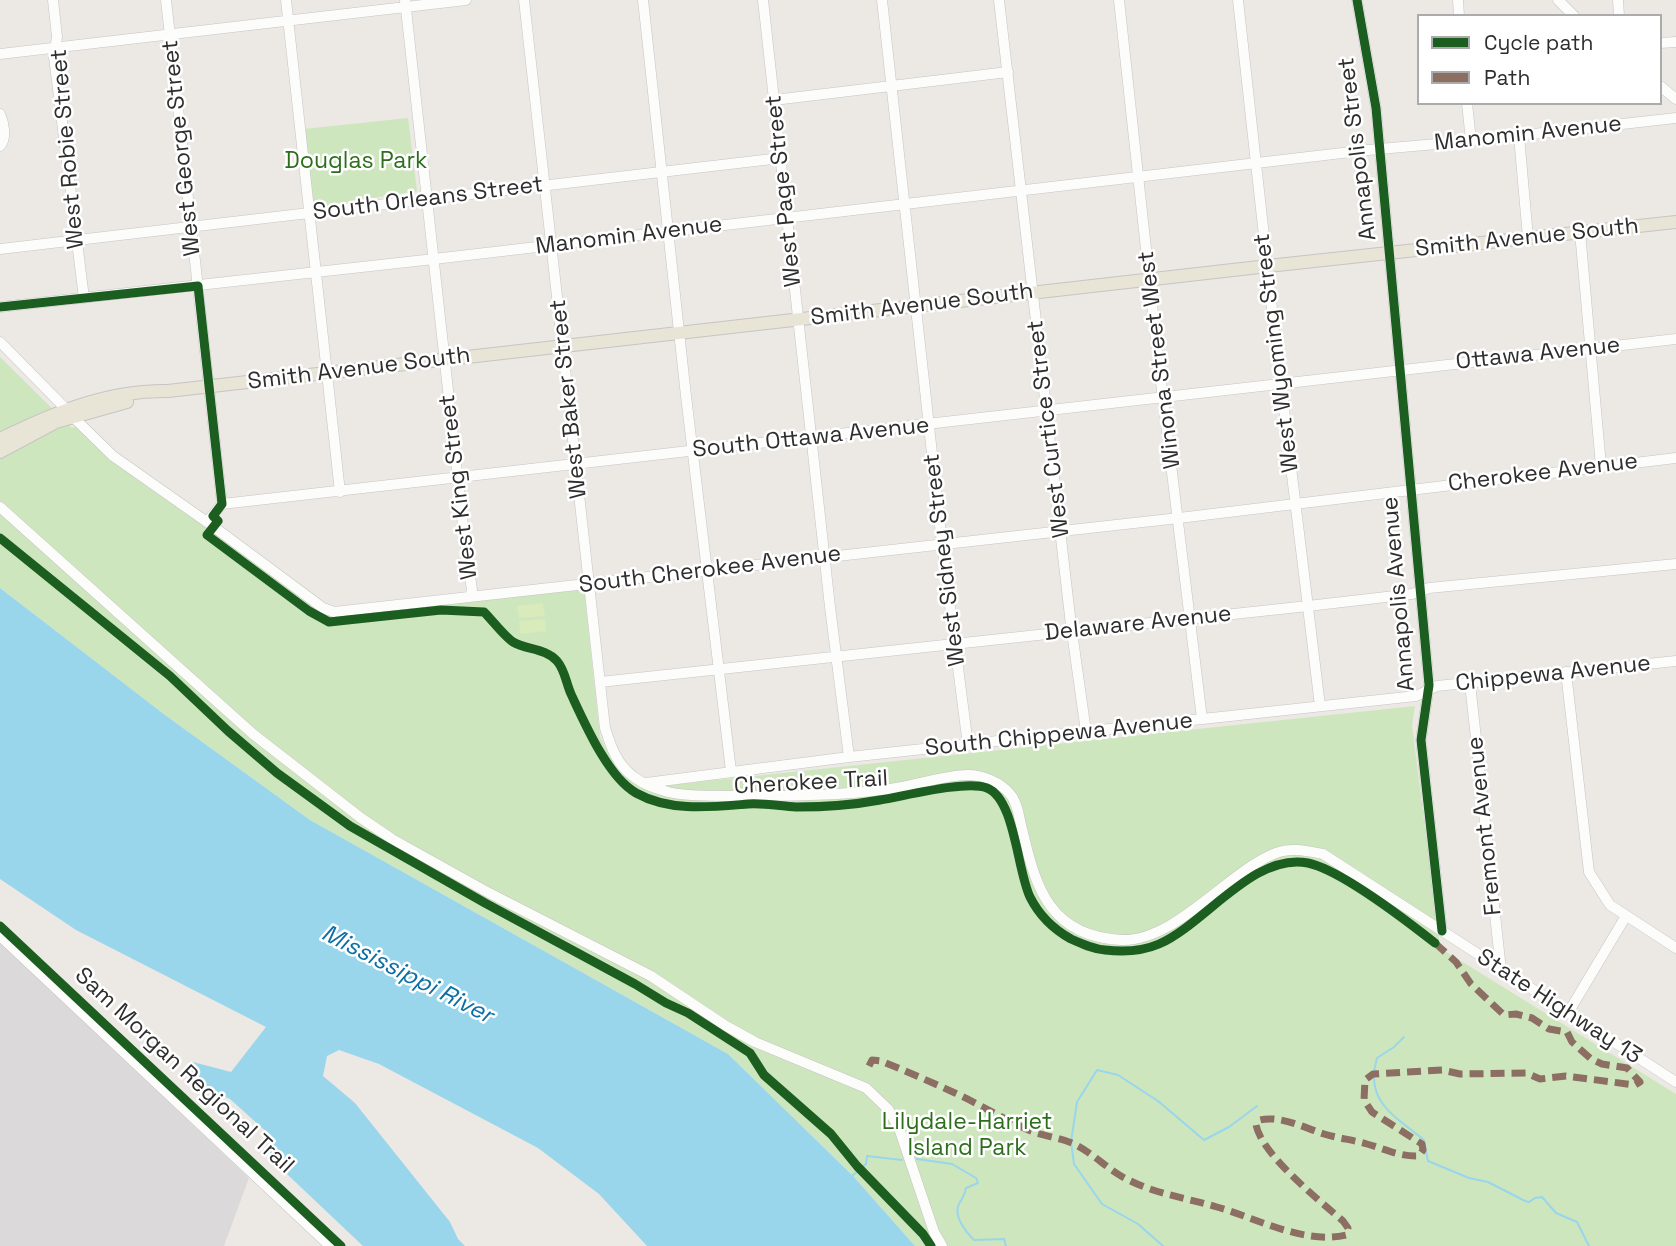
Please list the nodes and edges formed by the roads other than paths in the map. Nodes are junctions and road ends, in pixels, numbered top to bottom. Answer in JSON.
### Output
{"nodes":[{"id":1,"x":53,"y":0,"type":"edge"},
{"id":2,"x":166,"y":0,"type":"edge"},
{"id":3,"x":286,"y":0,"type":"edge"},
{"id":4,"x":466,"y":0,"type":"edge"},
{"id":5,"x":524,"y":0,"type":"edge"},
{"id":6,"x":643,"y":0,"type":"edge"},
{"id":7,"x":763,"y":0,"type":"edge"},
{"id":8,"x":882,"y":0,"type":"edge"},
{"id":9,"x":999,"y":0,"type":"edge"},
{"id":10,"x":1119,"y":0,"type":"edge"},
{"id":11,"x":1238,"y":0,"type":"edge"},
{"id":12,"x":1357,"y":0,"type":"edge"},
{"id":13,"x":1558,"y":0,"type":"edge"},
{"id":14,"x":405,"y":4,"type":"edge"},
{"id":15,"x":1572,"y":14,"type":"edge"},
{"id":16,"x":288,"y":21,"type":"junction"},
{"id":17,"x":170,"y":35,"type":"junction"},
{"id":18,"x":56,"y":47,"type":"junction"},
{"id":19,"x":0,"y":54,"type":"edge"},
{"id":20,"x":1009,"y":72,"type":"junction"},
{"id":21,"x":891,"y":87,"type":"junction"},
{"id":22,"x":1662,"y":88,"type":"edge"},
{"id":23,"x":1676,"y":99,"type":"edge"},
{"id":24,"x":774,"y":100,"type":"junction"},
{"id":25,"x":1468,"y":105,"type":"edge"},
{"id":26,"x":0,"y":114,"type":"edge"},
{"id":27,"x":1676,"y":118,"type":"edge"},
{"id":28,"x":1519,"y":136,"type":"junction"},
{"id":29,"x":1471,"y":141,"type":"junction"},
{"id":30,"x":0,"y":146,"type":"edge"},
{"id":31,"x":1380,"y":150,"type":"junction"},
{"id":32,"x":781,"y":158,"type":"junction"},
{"id":33,"x":1257,"y":164,"type":"junction"},
{"id":34,"x":663,"y":172,"type":"junction"},
{"id":35,"x":1139,"y":177,"type":"junction"},
{"id":36,"x":546,"y":186,"type":"junction"},
{"id":37,"x":1022,"y":191,"type":"junction"},
{"id":38,"x":427,"y":199,"type":"junction"},
{"id":39,"x":905,"y":204,"type":"junction"},
{"id":40,"x":309,"y":214,"type":"junction"},
{"id":41,"x":788,"y":217,"type":"junction"},
{"id":42,"x":1676,"y":222,"type":"edge"},
{"id":43,"x":191,"y":227,"type":"junction"},
{"id":44,"x":669,"y":231,"type":"junction"},
{"id":45,"x":1580,"y":232,"type":"junction"},
{"id":46,"x":1528,"y":238,"type":"junction"},
{"id":47,"x":76,"y":240,"type":"junction"},
{"id":48,"x":552,"y":245,"type":"junction"},
{"id":49,"x":0,"y":249,"type":"edge"},
{"id":50,"x":1389,"y":253,"type":"junction"},
{"id":51,"x":434,"y":259,"type":"junction"},
{"id":52,"x":1268,"y":265,"type":"junction"},
{"id":53,"x":316,"y":271,"type":"junction"},
{"id":54,"x":1151,"y":279,"type":"junction"},
{"id":55,"x":198,"y":286,"type":"junction"},
{"id":56,"x":1034,"y":293,"type":"junction"},
{"id":57,"x":83,"y":298,"type":"junction"},
{"id":58,"x":915,"y":306,"type":"junction"},
{"id":59,"x":0,"y":307,"type":"edge"},
{"id":60,"x":798,"y":320,"type":"junction"},
{"id":61,"x":680,"y":333,"type":"junction"},
{"id":62,"x":1676,"y":339,"type":"edge"},
{"id":63,"x":0,"y":342,"type":"edge"},
{"id":64,"x":563,"y":346,"type":"junction"},
{"id":65,"x":1591,"y":348,"type":"junction"},
{"id":66,"x":444,"y":360,"type":"junction"},
{"id":67,"x":1399,"y":371,"type":"junction"},
{"id":68,"x":328,"y":373,"type":"junction"},
{"id":69,"x":1282,"y":385,"type":"junction"},
{"id":70,"x":210,"y":386,"type":"junction"},
{"id":71,"x":1165,"y":398,"type":"junction"},
{"id":72,"x":1047,"y":411,"type":"junction"},
{"id":73,"x":70,"y":413,"type":"junction"},
{"id":74,"x":53,"y":419,"type":"junction"},
{"id":75,"x":929,"y":425,"type":"junction"},
{"id":76,"x":811,"y":438,"type":"junction"},
{"id":77,"x":0,"y":439,"type":"edge"},
{"id":78,"x":694,"y":451,"type":"junction"},
{"id":79,"x":0,"y":452,"type":"edge"},
{"id":80,"x":1676,"y":458,"type":"edge"},
{"id":81,"x":576,"y":464,"type":"junction"},
{"id":82,"x":1601,"y":466,"type":"junction"},
{"id":83,"x":457,"y":478,"type":"junction"},
{"id":84,"x":1410,"y":489,"type":"junction"},
{"id":85,"x":340,"y":492,"type":"junction"},
{"id":86,"x":222,"y":504,"type":"junction"},
{"id":87,"x":1295,"y":504,"type":"junction"},
{"id":88,"x":0,"y":507,"type":"edge"},
{"id":89,"x":1179,"y":518,"type":"junction"},
{"id":90,"x":207,"y":522,"type":"junction"},
{"id":91,"x":1061,"y":531,"type":"junction"},
{"id":92,"x":942,"y":544,"type":"junction"},
{"id":93,"x":824,"y":556,"type":"junction"},
{"id":94,"x":1676,"y":564,"type":"edge"},
{"id":95,"x":706,"y":571,"type":"junction"},
{"id":96,"x":589,"y":584,"type":"junction"},
{"id":97,"x":1420,"y":591,"type":"junction"},
{"id":98,"x":470,"y":597,"type":"junction"},
{"id":99,"x":1308,"y":606,"type":"junction"},
{"id":100,"x":1190,"y":618,"type":"junction"},
{"id":101,"x":1072,"y":632,"type":"junction"},
{"id":102,"x":954,"y":645,"type":"junction"},
{"id":103,"x":836,"y":658,"type":"junction"},
{"id":104,"x":1676,"y":662,"type":"edge"},
{"id":105,"x":718,"y":670,"type":"junction"},
{"id":106,"x":1566,"y":672,"type":"junction"},
{"id":107,"x":600,"y":682,"type":"junction"},
{"id":108,"x":1470,"y":683,"type":"junction"},
{"id":109,"x":1430,"y":690,"type":"junction"},
{"id":110,"x":1320,"y":706,"type":"junction"},
{"id":111,"x":1202,"y":719,"type":"junction"},
{"id":112,"x":1086,"y":732,"type":"junction"},
{"id":113,"x":968,"y":745,"type":"junction"},
{"id":114,"x":849,"y":757,"type":"junction"},
{"id":115,"x":731,"y":771,"type":"junction"},
{"id":116,"x":645,"y":783,"type":"junction"},
{"id":117,"x":1626,"y":916,"type":"junction"},
{"id":118,"x":1442,"y":931,"type":"junction"},
{"id":119,"x":0,"y":936,"type":"edge"},
{"id":120,"x":1676,"y":948,"type":"edge"},
{"id":121,"x":1501,"y":970,"type":"junction"},
{"id":122,"x":1569,"y":1013,"type":"junction"},
{"id":123,"x":1676,"y":1082,"type":"edge"},
{"id":124,"x":330,"y":1246,"type":"edge"},
{"id":125,"x":942,"y":1246,"type":"edge"}],
"edges":[{"from":1,"to":18,"type":"street","name":"West Robie Street"},
{"from":2,"to":17,"type":"street","name":"West George Street"},
{"from":3,"to":16,"type":"street"},
{"from":4,"to":14,"type":"street"},
{"from":5,"to":36,"type":"street","name":"West Baker Street"},
{"from":6,"to":34,"type":"street"},
{"from":7,"to":24,"type":"street","name":"West Page Street"},
{"from":8,"to":21,"type":"street","name":"West Sidney Street"},
{"from":9,"to":20,"type":"street","name":"West Curtice Street"},
{"from":10,"to":35,"type":"street","name":"Winona Street West"},
{"from":11,"to":33,"type":"street","name":"West Wyoming Street"},
{"from":12,"to":31,"type":"street","name":"Annapolis Street"},
{"from":13,"to":15,"type":"street"},
{"from":14,"to":16,"type":"street"},
{"from":14,"to":38,"type":"street","name":"West King Street"},
{"from":16,"to":17,"type":"street"},
{"from":16,"to":40,"type":"street"},
{"from":17,"to":18,"type":"street"},
{"from":17,"to":43,"type":"street","name":"West George Street"},
{"from":18,"to":19,"type":"street"},
{"from":18,"to":47,"type":"street","name":"West Robie Street"},
{"from":20,"to":21,"type":"street"},
{"from":20,"to":37,"type":"street","name":"West Curtice Street"},
{"from":21,"to":24,"type":"street"},
{"from":21,"to":39,"type":"street","name":"West Sidney Street"},
{"from":22,"to":23,"type":"street"},
{"from":24,"to":32,"type":"street","name":"West Page Street"},
{"from":25,"to":29,"type":"street"},
{"from":26,"to":30,"type":"street"},
{"from":27,"to":28,"type":"street","name":"Manomin Avenue"},
{"from":28,"to":29,"type":"street","name":"Manomin Avenue"},
{"from":28,"to":46,"type":"street"},
{"from":29,"to":31,"type":"street","name":"Manomin Avenue"},
{"from":31,"to":33,"type":"street","name":"Manomin Avenue"},
{"from":31,"to":50,"type":"street","name":"Annapolis Street"},
{"from":32,"to":34,"type":"street","name":"South Orleans Street"},
{"from":32,"to":41,"type":"street","name":"West Page Street"},
{"from":33,"to":35,"type":"street","name":"Manomin Avenue"},
{"from":33,"to":52,"type":"street","name":"West Wyoming Street"},
{"from":34,"to":36,"type":"street","name":"South Orleans Street"},
{"from":34,"to":44,"type":"street"},
{"from":35,"to":37,"type":"street","name":"Manomin Avenue"},
{"from":35,"to":54,"type":"street","name":"Winona Street West"},
{"from":36,"to":38,"type":"street","name":"South Orleans Street"},
{"from":36,"to":48,"type":"street","name":"West Baker Street"},
{"from":37,"to":39,"type":"street","name":"Manomin Avenue"},
{"from":37,"to":56,"type":"street","name":"West Curtice Street"},
{"from":38,"to":40,"type":"street","name":"South Orleans Street"},
{"from":38,"to":51,"type":"street","name":"West King Street"},
{"from":39,"to":41,"type":"street","name":"Manomin Avenue"},
{"from":39,"to":58,"type":"street","name":"West Sidney Street"},
{"from":40,"to":43,"type":"street","name":"South Orleans Street"},
{"from":40,"to":53,"type":"street"},
{"from":41,"to":44,"type":"street","name":"Manomin Avenue"},
{"from":41,"to":60,"type":"street","name":"West Page Street"},
{"from":42,"to":45,"type":"main road","name":"Smith Avenue South"},
{"from":43,"to":47,"type":"street","name":"South Orleans Street"},
{"from":43,"to":55,"type":"street","name":"West George Street"},
{"from":44,"to":48,"type":"street","name":"Manomin Avenue"},
{"from":44,"to":61,"type":"street"},
{"from":45,"to":46,"type":"main road","name":"Smith Avenue South"},
{"from":45,"to":65,"type":"street"},
{"from":46,"to":50,"type":"main road","name":"Smith Avenue South"},
{"from":47,"to":49,"type":"street","name":"South Orleans Street"},
{"from":47,"to":57,"type":"street","name":"West Robie Street"},
{"from":48,"to":51,"type":"street","name":"Manomin Avenue"},
{"from":48,"to":64,"type":"street","name":"West Baker Street"},
{"from":50,"to":52,"type":"main road","name":"Smith Avenue South"},
{"from":50,"to":67,"type":"street","name":"Annapolis Avenue"},
{"from":51,"to":53,"type":"street","name":"Manomin Avenue"},
{"from":51,"to":66,"type":"street","name":"West King Street"},
{"from":52,"to":54,"type":"main road","name":"Smith Avenue South"},
{"from":52,"to":69,"type":"street","name":"West Wyoming Street"},
{"from":53,"to":55,"type":"street","name":"Manomin Avenue"},
{"from":53,"to":68,"type":"street"},
{"from":54,"to":56,"type":"main road","name":"Smith Avenue South"},
{"from":54,"to":71,"type":"street","name":"Winona Street West"},
{"from":55,"to":57,"type":"street","name":"Manomin Avenue"},
{"from":55,"to":70,"type":"street","name":"West George Street"},
{"from":56,"to":58,"type":"main road","name":"Smith Avenue South"},
{"from":56,"to":72,"type":"street","name":"West Curtice Street"},
{"from":57,"to":59,"type":"street","name":"Manomin Avenue"},
{"from":58,"to":60,"type":"main road","name":"Smith Avenue South"},
{"from":58,"to":75,"type":"street","name":"West Sidney Street"},
{"from":60,"to":61,"type":"main road","name":"Smith Avenue South"},
{"from":60,"to":76,"type":"street","name":"West Page Street"},
{"from":61,"to":64,"type":"main road","name":"Smith Avenue South"},
{"from":61,"to":78,"type":"street"},
{"from":62,"to":65,"type":"street","name":"Ottawa Avenue"},
{"from":63,"to":73,"type":"street","name":"South Cherokee Avenue"},
{"from":64,"to":66,"type":"main road","name":"Smith Avenue South"},
{"from":64,"to":81,"type":"street","name":"West Baker Street"},
{"from":65,"to":67,"type":"street","name":"Ottawa Avenue"},
{"from":65,"to":82,"type":"street"},
{"from":66,"to":68,"type":"main road","name":"Smith Avenue South"},
{"from":66,"to":83,"type":"street","name":"West King Street"},
{"from":67,"to":69,"type":"street","name":"South Ottawa Avenue"},
{"from":67,"to":84,"type":"street","name":"Annapolis Avenue"},
{"from":68,"to":70,"type":"main road","name":"Smith Avenue South"},
{"from":68,"to":85,"type":"street"},
{"from":69,"to":71,"type":"street","name":"South Ottawa Avenue"},
{"from":69,"to":87,"type":"street","name":"West Wyoming Street"},
{"from":70,"to":73,"type":"main road","name":"Smith Avenue South"},
{"from":70,"to":86,"type":"street","name":"West George Street"},
{"from":71,"to":72,"type":"street","name":"South Ottawa Avenue"},
{"from":71,"to":89,"type":"street","name":"Winona Street West"},
{"from":72,"to":75,"type":"street","name":"South Ottawa Avenue"},
{"from":72,"to":91,"type":"street","name":"West Curtice Street"},
{"from":73,"to":74,"type":"main road","name":"Smith Avenue South"},
{"from":73,"to":90,"type":"street","name":"South Cherokee Avenue"},
{"from":74,"to":77,"type":"main road","name":"Smith Avenue South"},
{"from":74,"to":79,"type":"main road","name":"Smith Avenue South"},
{"from":75,"to":76,"type":"street","name":"South Ottawa Avenue"},
{"from":75,"to":92,"type":"street","name":"West Sidney Street"},
{"from":76,"to":78,"type":"street","name":"South Ottawa Avenue"},
{"from":76,"to":93,"type":"street","name":"West Page Street"},
{"from":78,"to":81,"type":"street","name":"South Ottawa Avenue"},
{"from":78,"to":95,"type":"street"},
{"from":80,"to":82,"type":"street","name":"Cherokee Avenue"},
{"from":81,"to":83,"type":"street","name":"South Ottawa Avenue"},
{"from":81,"to":96,"type":"street","name":"West Baker Street"},
{"from":82,"to":84,"type":"street","name":"Cherokee Avenue"},
{"from":83,"to":85,"type":"street","name":"South Ottawa Avenue"},
{"from":83,"to":98,"type":"street","name":"West King Street"},
{"from":84,"to":87,"type":"street","name":"South Cherokee Avenue"},
{"from":84,"to":97,"type":"street","name":"Annapolis Avenue"},
{"from":85,"to":86,"type":"street","name":"South Ottawa Avenue"},
{"from":86,"to":90,"type":"street"},
{"from":87,"to":89,"type":"street","name":"South Cherokee Avenue"},
{"from":87,"to":99,"type":"street","name":"West Wyoming Street"},
{"from":88,"to":125,"type":"street"},
{"from":89,"to":91,"type":"street","name":"South Cherokee Avenue"},
{"from":89,"to":100,"type":"street","name":"Winona Street West"},
{"from":90,"to":98,"type":"street","name":"South Cherokee Avenue"},
{"from":91,"to":92,"type":"street","name":"South Cherokee Avenue"},
{"from":91,"to":101,"type":"street","name":"West Curtice Street"},
{"from":92,"to":93,"type":"street","name":"South Cherokee Avenue"},
{"from":92,"to":102,"type":"street","name":"West Sidney Street"},
{"from":93,"to":95,"type":"street","name":"South Cherokee Avenue"},
{"from":93,"to":103,"type":"street","name":"West Page Street"},
{"from":94,"to":97,"type":"street","name":"Delaware Avenue"},
{"from":95,"to":96,"type":"street","name":"South Cherokee Avenue"},
{"from":95,"to":105,"type":"street"},
{"from":96,"to":98,"type":"street","name":"South Cherokee Avenue"},
{"from":96,"to":107,"type":"street","name":"West Baker Street"},
{"from":97,"to":99,"type":"street","name":"Delaware Avenue"},
{"from":97,"to":109,"type":"street","name":"Annapolis Avenue"},
{"from":99,"to":100,"type":"street","name":"Delaware Avenue"},
{"from":99,"to":110,"type":"street","name":"West Wyoming Street"},
{"from":100,"to":101,"type":"street","name":"Delaware Avenue"},
{"from":100,"to":111,"type":"street","name":"Winona Street West"},
{"from":101,"to":102,"type":"street","name":"Delaware Avenue"},
{"from":101,"to":112,"type":"street","name":"West Curtice Street"},
{"from":102,"to":103,"type":"street","name":"Delaware Avenue"},
{"from":102,"to":113,"type":"street","name":"West Sidney Street"},
{"from":103,"to":105,"type":"street","name":"Delaware Avenue"},
{"from":103,"to":114,"type":"street","name":"West Page Street"},
{"from":104,"to":106,"type":"street","name":"Chippewa Avenue"},
{"from":105,"to":107,"type":"street","name":"Delaware Avenue"},
{"from":105,"to":115,"type":"street"},
{"from":106,"to":108,"type":"street","name":"Chippewa Avenue"},
{"from":106,"to":117,"type":"street"},
{"from":107,"to":116,"type":"street","name":"West Baker Street"},
{"from":108,"to":109,"type":"street","name":"Chippewa Avenue"},
{"from":108,"to":121,"type":"street","name":"Fremont Avenue"},
{"from":109,"to":110,"type":"street","name":"South Chippewa Avenue"},
{"from":109,"to":118,"type":"street","name":"Annapolis Avenue"},
{"from":110,"to":111,"type":"street","name":"South Chippewa Avenue"},
{"from":111,"to":112,"type":"street","name":"South Chippewa Avenue"},
{"from":112,"to":113,"type":"street","name":"South Chippewa Avenue"},
{"from":113,"to":114,"type":"street","name":"South Chippewa Avenue"},
{"from":114,"to":115,"type":"street","name":"South Chippewa Avenue"},
{"from":115,"to":116,"type":"street","name":"South Chippewa Avenue"},
{"from":116,"to":118,"type":"street","name":"State Highway 13"},
{"from":117,"to":120,"type":"street"},
{"from":117,"to":122,"type":"street"},
{"from":118,"to":121,"type":"street","name":"State Highway 13"},
{"from":119,"to":124,"type":"street"},
{"from":121,"to":122,"type":"street","name":"State Highway 13"},
{"from":122,"to":123,"type":"street","name":"State Highway 13"}]}
